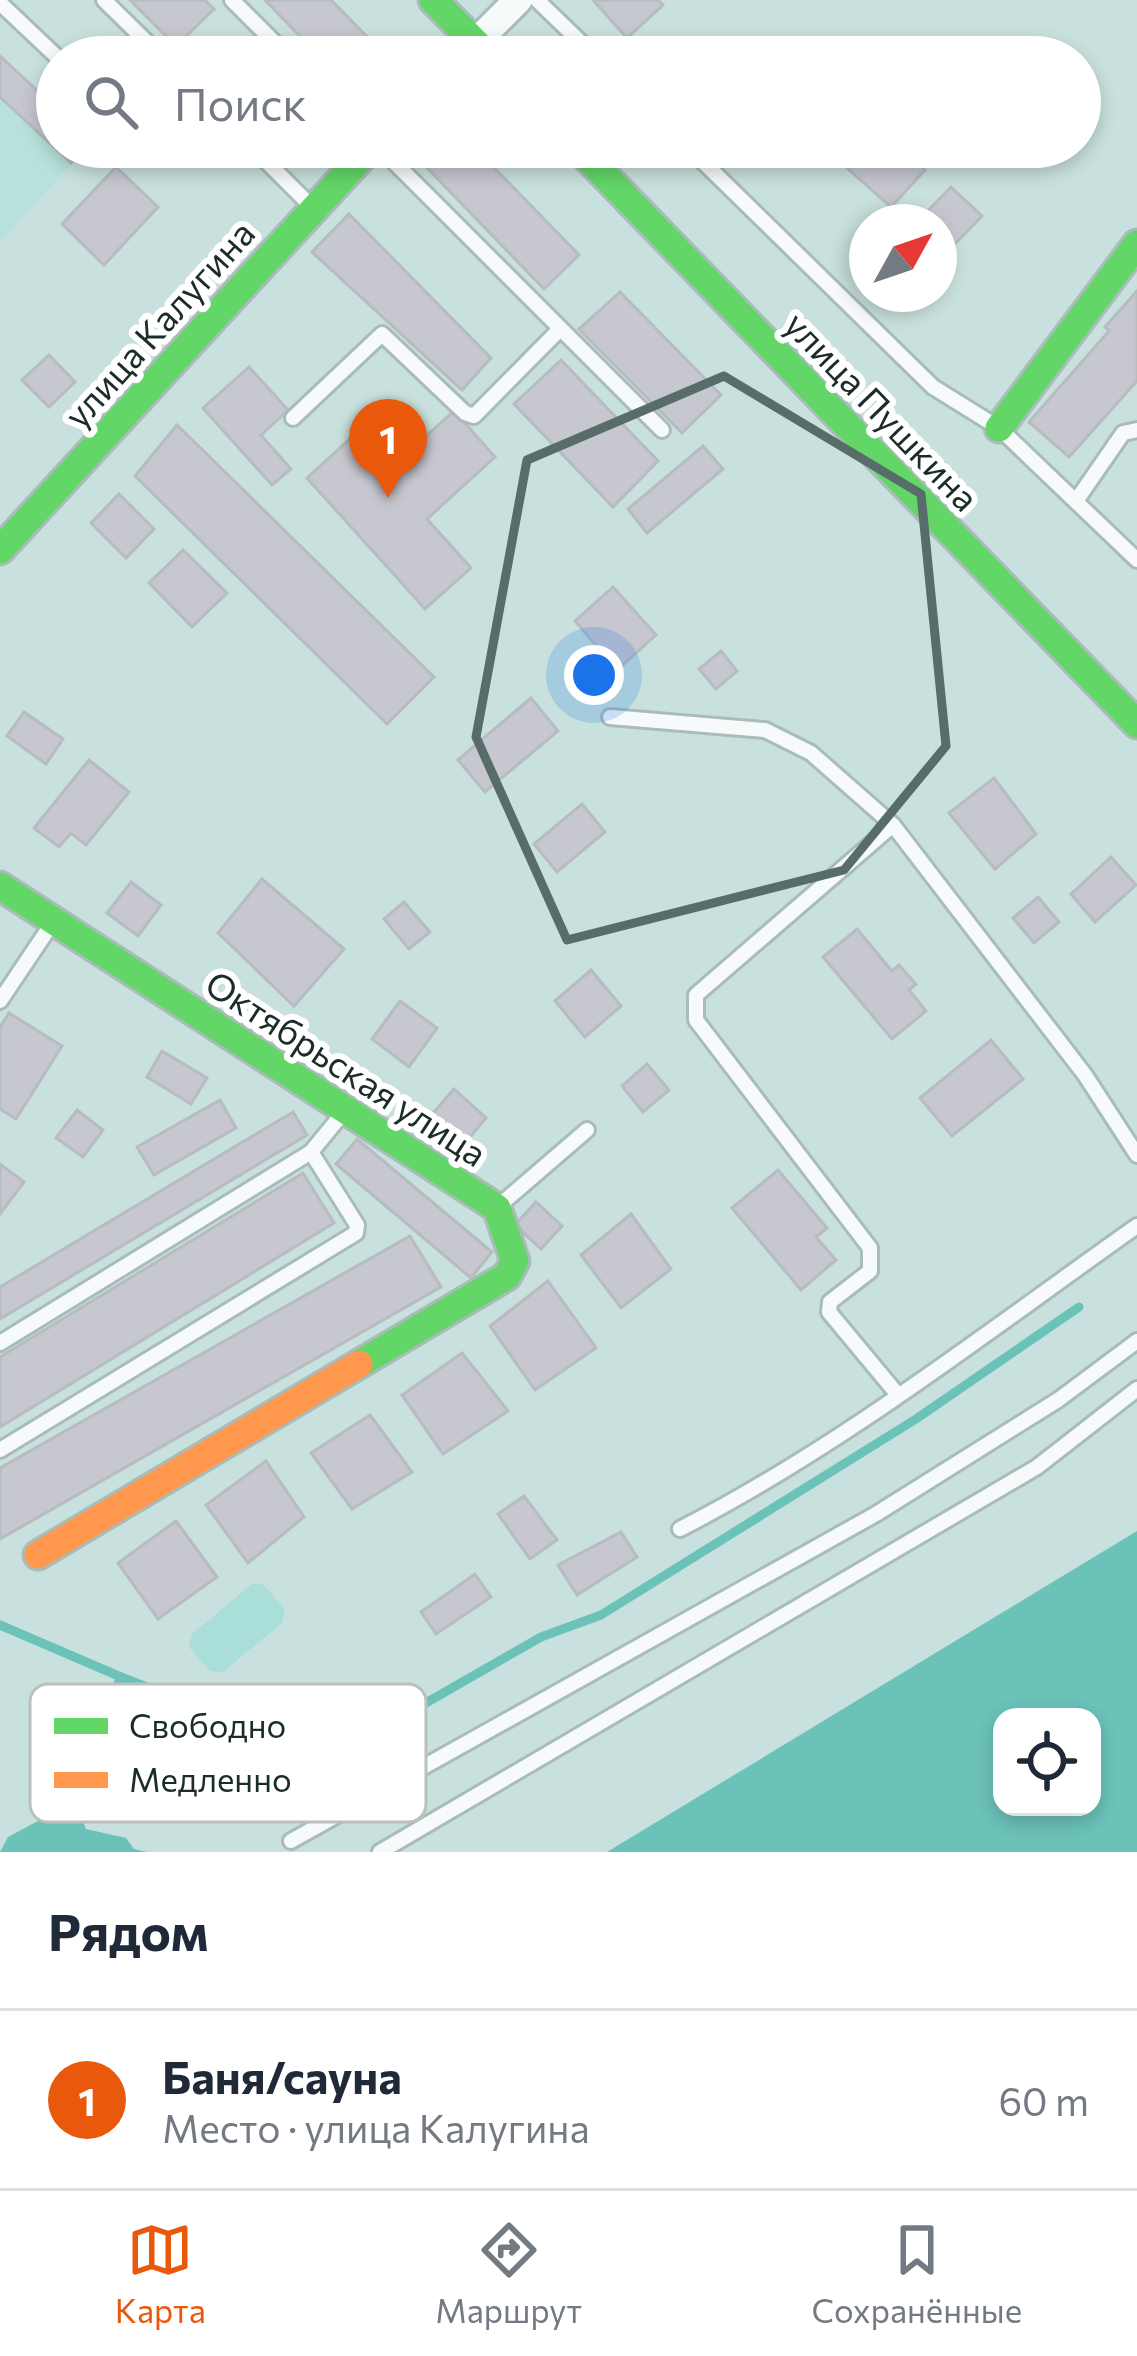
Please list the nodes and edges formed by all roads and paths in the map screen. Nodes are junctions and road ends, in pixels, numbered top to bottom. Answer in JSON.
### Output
{"nodes":[{"id":1,"x":104,"y":0,"type":"edge"},
{"id":2,"x":232,"y":0,"type":"edge"},
{"id":3,"x":433,"y":0,"type":"edge"},
{"id":4,"x":518,"y":0,"type":"edge"},
{"id":5,"x":537,"y":0,"type":"edge"},
{"id":6,"x":0,"y":3,"type":"edge"},
{"id":7,"x":141,"y":36,"type":"edge"},
{"id":8,"x":268,"y":36,"type":"edge"},
{"id":9,"x":469,"y":36,"type":"edge"},
{"id":10,"x":493,"y":36,"type":"edge"},
{"id":11,"x":574,"y":36,"type":"edge"},
{"id":12,"x":36,"y":38,"type":"edge"},
{"id":13,"x":273,"y":168,"type":"edge"},
{"id":14,"x":354,"y":168,"type":"edge"},
{"id":15,"x":396,"y":168,"type":"edge"},
{"id":16,"x":598,"y":168,"type":"edge"},
{"id":17,"x":709,"y":168,"type":"edge"},
{"id":18,"x":313,"y":208,"type":"junction"},
{"id":19,"x":1137,"y":244,"type":"edge"},
{"id":20,"x":559,"y":330,"type":"junction"},
{"id":21,"x":293,"y":418,"type":"dead end"},
{"id":22,"x":999,"y":428,"type":"junction"},
{"id":23,"x":662,"y":430,"type":"dead end"},
{"id":24,"x":1137,"y":430,"type":"edge"},
{"id":25,"x":1076,"y":501,"type":"junction"},
{"id":26,"x":0,"y":550,"type":"edge"},
{"id":27,"x":1137,"y":560,"type":"edge"},
{"id":28,"x":610,"y":717,"type":"dead end"},
{"id":29,"x":1137,"y":724,"type":"edge"},
{"id":30,"x":892,"y":825,"type":"junction"},
{"id":31,"x":0,"y":886,"type":"edge"},
{"id":32,"x":53,"y":921,"type":"junction"},
{"id":33,"x":0,"y":1001,"type":"edge"},
{"id":34,"x":346,"y":1109,"type":"junction"},
{"id":35,"x":587,"y":1130,"type":"dead end"},
{"id":36,"x":311,"y":1152,"type":"junction"},
{"id":37,"x":1137,"y":1155,"type":"edge"},
{"id":38,"x":497,"y":1208,"type":"junction"},
{"id":39,"x":1137,"y":1226,"type":"edge"},
{"id":40,"x":1137,"y":1341,"type":"edge"},
{"id":41,"x":0,"y":1343,"type":"edge"},
{"id":42,"x":1137,"y":1389,"type":"edge"},
{"id":43,"x":898,"y":1395,"type":"junction"},
{"id":44,"x":0,"y":1450,"type":"edge"},
{"id":45,"x":680,"y":1529,"type":"dead end"},
{"id":46,"x":38,"y":1555,"type":"dead end"},
{"id":47,"x":426,"y":1766,"type":"edge"},
{"id":48,"x":326,"y":1822,"type":"edge"},
{"id":49,"x":292,"y":1841,"type":"dead end"},
{"id":50,"x":380,"y":1852,"type":"edge"}],
"edges":[{"from":1,"to":7,"type":"lane"},
{"from":2,"to":8,"type":"lane"},
{"from":3,"to":9,"type":"street"},
{"from":4,"to":10,"type":"street"},
{"from":5,"to":11,"type":"lane"},
{"from":6,"to":12,"type":"lane"},
{"from":13,"to":18,"type":"lane"},
{"from":14,"to":18,"type":"street","name":"улица Калугина"},
{"from":15,"to":20,"type":"lane"},
{"from":16,"to":29,"type":"street","name":"улица Пушкина"},
{"from":17,"to":22,"type":"lane"},
{"from":18,"to":26,"type":"street","name":"улица Калугина"},
{"from":19,"to":22,"type":"street"},
{"from":20,"to":21,"type":"lane"},
{"from":20,"to":23,"type":"lane"},
{"from":22,"to":25,"type":"lane"},
{"from":24,"to":25,"type":"lane"},
{"from":25,"to":27,"type":"lane"},
{"from":28,"to":30,"type":"lane"},
{"from":30,"to":37,"type":"lane"},
{"from":30,"to":43,"type":"lane"},
{"from":31,"to":32,"type":"street","name":"Октябрьская улица"},
{"from":32,"to":33,"type":"lane"},
{"from":32,"to":34,"type":"street","name":"Октябрьская улица"},
{"from":34,"to":36,"type":"lane"},
{"from":34,"to":38,"type":"street","name":"Октябрьская улица"},
{"from":35,"to":38,"type":"lane"},
{"from":36,"to":41,"type":"lane"},
{"from":36,"to":44,"type":"lane"},
{"from":38,"to":46,"type":"street","name":"Октябрьская улица"},
{"from":39,"to":43,"type":"lane"},
{"from":40,"to":47,"type":"lane"},
{"from":42,"to":50,"type":"lane"},
{"from":43,"to":45,"type":"lane"},
{"from":48,"to":49,"type":"lane"}]}
